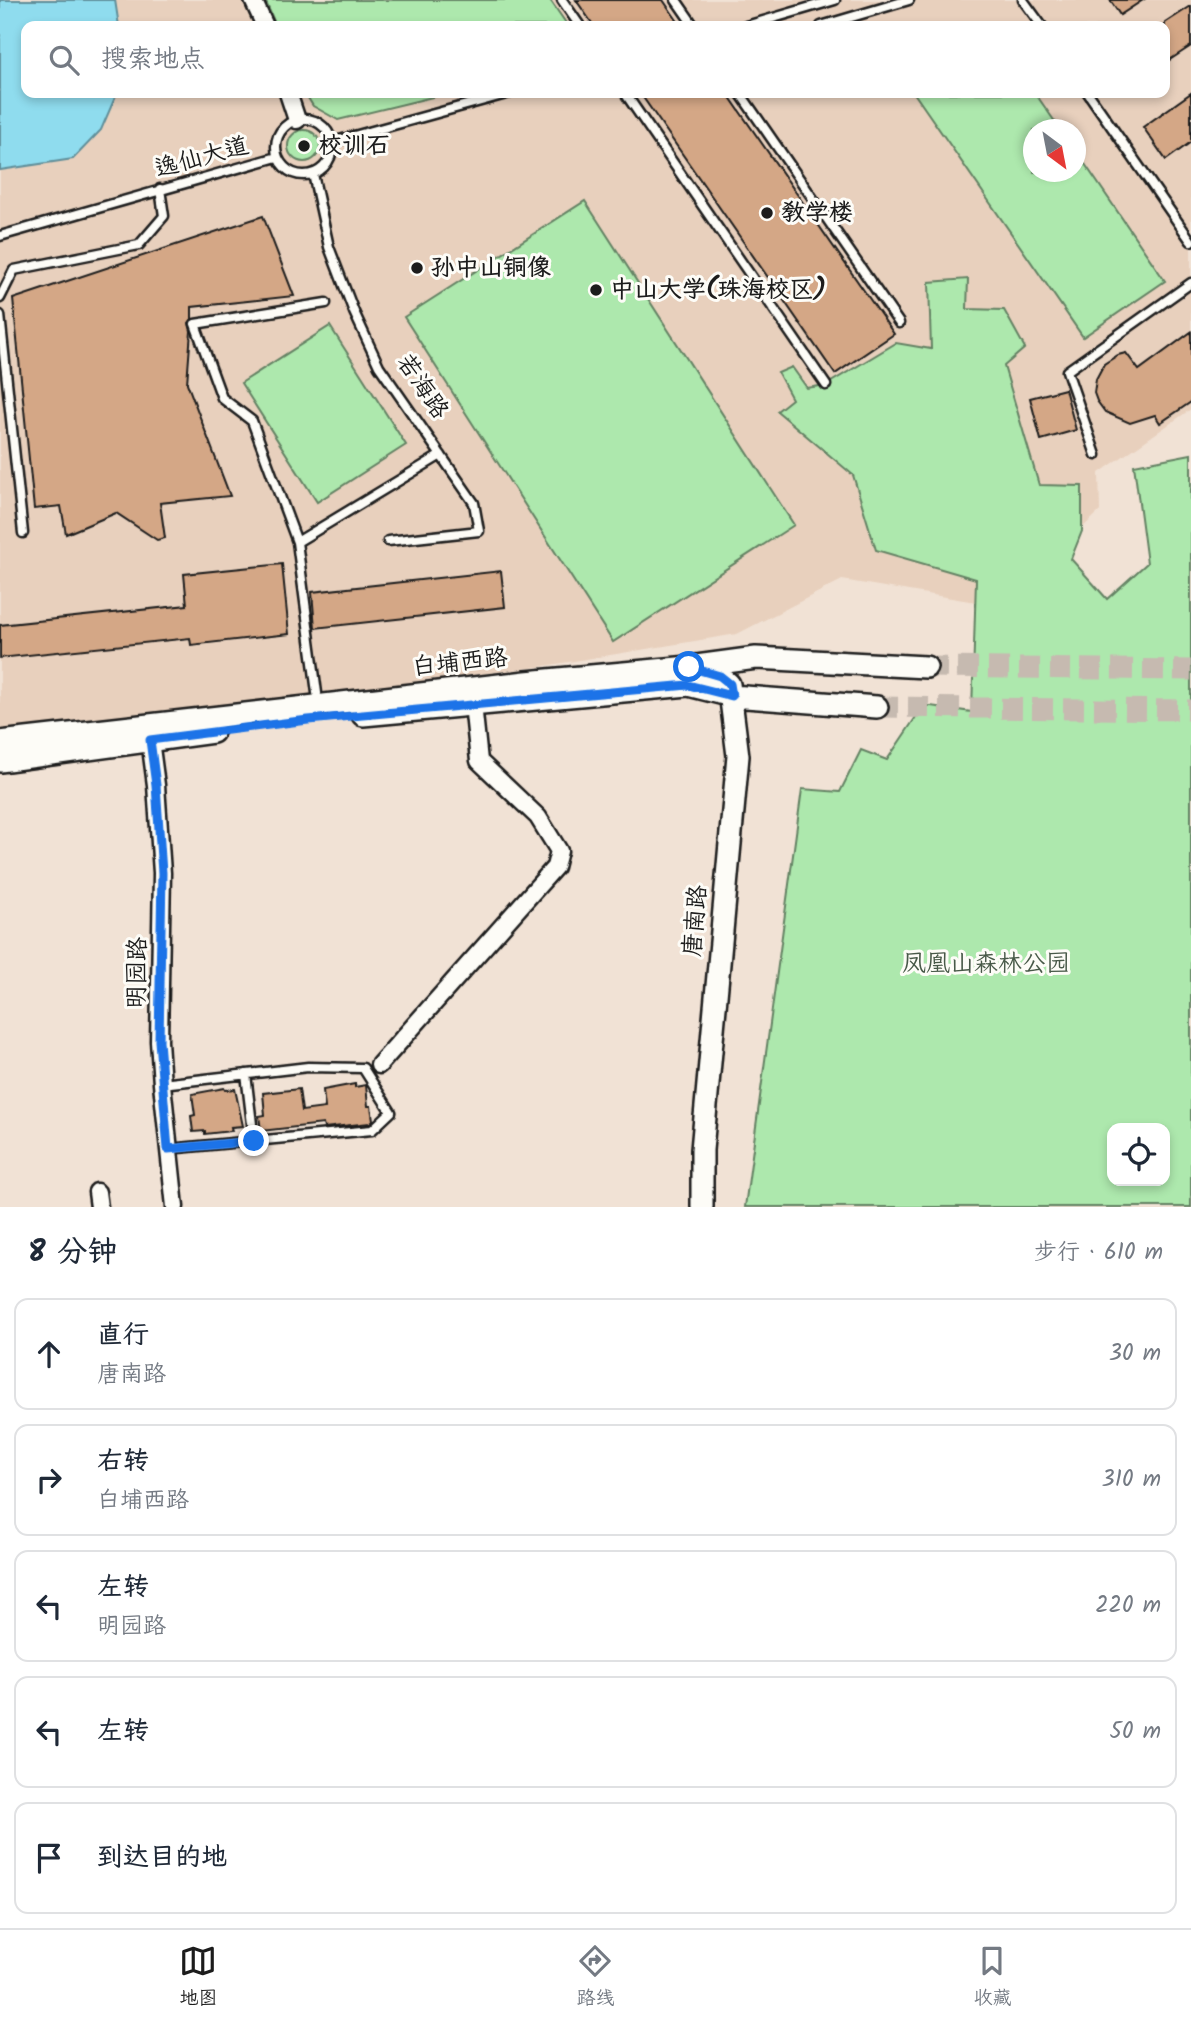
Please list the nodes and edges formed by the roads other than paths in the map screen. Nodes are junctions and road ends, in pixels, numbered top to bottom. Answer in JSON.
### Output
{"nodes":[{"id":1,"x":253,"y":0,"type":"edge"},
{"id":2,"x":562,"y":0,"type":"edge"},
{"id":3,"x":676,"y":0,"type":"edge"},
{"id":4,"x":835,"y":0,"type":"edge"},
{"id":5,"x":909,"y":0,"type":"edge"},
{"id":6,"x":1023,"y":0,"type":"edge"},
{"id":7,"x":263,"y":21,"type":"edge"},
{"id":8,"x":577,"y":21,"type":"edge"},
{"id":9,"x":691,"y":21,"type":"edge"},
{"id":10,"x":763,"y":21,"type":"edge"},
{"id":11,"x":838,"y":21,"type":"edge"},
{"id":12,"x":1038,"y":21,"type":"edge"},
{"id":13,"x":290,"y":98,"type":"edge"},
{"id":14,"x":492,"y":98,"type":"edge"},
{"id":15,"x":628,"y":98,"type":"edge"},
{"id":16,"x":743,"y":98,"type":"edge"},
{"id":17,"x":1091,"y":98,"type":"edge"},
{"id":18,"x":297,"y":120,"type":"junction"},
{"id":19,"x":332,"y":142,"type":"junction"},
{"id":20,"x":277,"y":157,"type":"junction"},
{"id":21,"x":313,"y":174,"type":"junction"},
{"id":22,"x":160,"y":189,"type":"junction"},
{"id":23,"x":0,"y":236,"type":"edge"},
{"id":24,"x":1191,"y":241,"type":"edge"},
{"id":25,"x":1191,"y":283,"type":"edge"},
{"id":26,"x":0,"y":298,"type":"edge"},
{"id":27,"x":326,"y":303,"type":"dead end"},
{"id":28,"x":0,"y":315,"type":"edge"},
{"id":29,"x":899,"y":323,"type":"dead end"},
{"id":30,"x":826,"y":385,"type":"dead end"},
{"id":31,"x":441,"y":455,"type":"junction"},
{"id":32,"x":1096,"y":455,"type":"dead end"},
{"id":33,"x":23,"y":533,"type":"dead end"},
{"id":34,"x":388,"y":541,"type":"dead end"},
{"id":35,"x":297,"y":542,"type":"junction"},
{"id":36,"x":926,"y":667,"type":"tunnel mouth"},
{"id":37,"x":689,"y":676,"type":"junction"},
{"id":38,"x":317,"y":693,"type":"dead end"},
{"id":39,"x":732,"y":696,"type":"junction"},
{"id":40,"x":473,"y":704,"type":"junction"},
{"id":41,"x":877,"y":707,"type":"tunnel mouth"},
{"id":42,"x":150,"y":740,"type":"junction"},
{"id":43,"x":0,"y":741,"type":"edge"},
{"id":44,"x":0,"y":761,"type":"edge"},
{"id":45,"x":379,"y":1065,"type":"dead end"},
{"id":46,"x":246,"y":1074,"type":"junction"},
{"id":47,"x":162,"y":1084,"type":"junction"},
{"id":48,"x":254,"y":1141,"type":"junction"},
{"id":49,"x":168,"y":1149,"type":"junction"},
{"id":50,"x":175,"y":1207,"type":"edge"},
{"id":51,"x":690,"y":1207,"type":"edge"},
{"id":52,"x":702,"y":1207,"type":"edge"}],
"edges":[{"from":1,"to":7,"type":"street"},
{"from":2,"to":8,"type":"lane"},
{"from":3,"to":9,"type":"lane"},
{"from":4,"to":10,"type":"lane"},
{"from":5,"to":11,"type":"lane"},
{"from":6,"to":12,"type":"lane"},
{"from":13,"to":18,"type":"street"},
{"from":14,"to":19,"type":"lane"},
{"from":15,"to":30,"type":"lane"},
{"from":16,"to":29,"type":"lane"},
{"from":17,"to":24,"type":"lane"},
{"from":18,"to":19,"type":"lane"},
{"from":18,"to":20,"type":"lane"},
{"from":19,"to":21,"type":"lane"},
{"from":20,"to":21,"type":"lane"},
{"from":20,"to":22,"type":"lane","name":"逸仙大道"},
{"from":21,"to":31,"type":"lane","name":"若海路"},
{"from":22,"to":23,"type":"lane","name":"逸仙大道"},
{"from":22,"to":26,"type":"lane"},
{"from":25,"to":32,"type":"lane"},
{"from":27,"to":35,"type":"lane"},
{"from":28,"to":33,"type":"lane"},
{"from":31,"to":34,"type":"lane","name":"若海路"},
{"from":31,"to":35,"type":"lane"},
{"from":35,"to":38,"type":"lane"},
{"from":36,"to":37,"type":"main road","name":"白埔西路"},
{"from":37,"to":39,"type":"main road","name":"白埔西路"},
{"from":37,"to":40,"type":"main road","name":"白埔西路"},
{"from":37,"to":43,"type":"main road","name":"白埔西路"},
{"from":37,"to":51,"type":"main road","name":"唐南路"},
{"from":39,"to":41,"type":"main road","name":"白埔西路"},
{"from":39,"to":52,"type":"main road","name":"唐南路"},
{"from":40,"to":42,"type":"main road","name":"白埔西路"},
{"from":40,"to":45,"type":"street"},
{"from":42,"to":44,"type":"main road","name":"白埔西路"},
{"from":42,"to":47,"type":"street","name":"明园路"},
{"from":46,"to":47,"type":"lane"},
{"from":46,"to":48,"type":"lane"},
{"from":46,"to":48,"type":"lane"},
{"from":47,"to":49,"type":"street","name":"明园路"},
{"from":48,"to":49,"type":"lane"},
{"from":49,"to":50,"type":"street","name":"明园路"}]}
